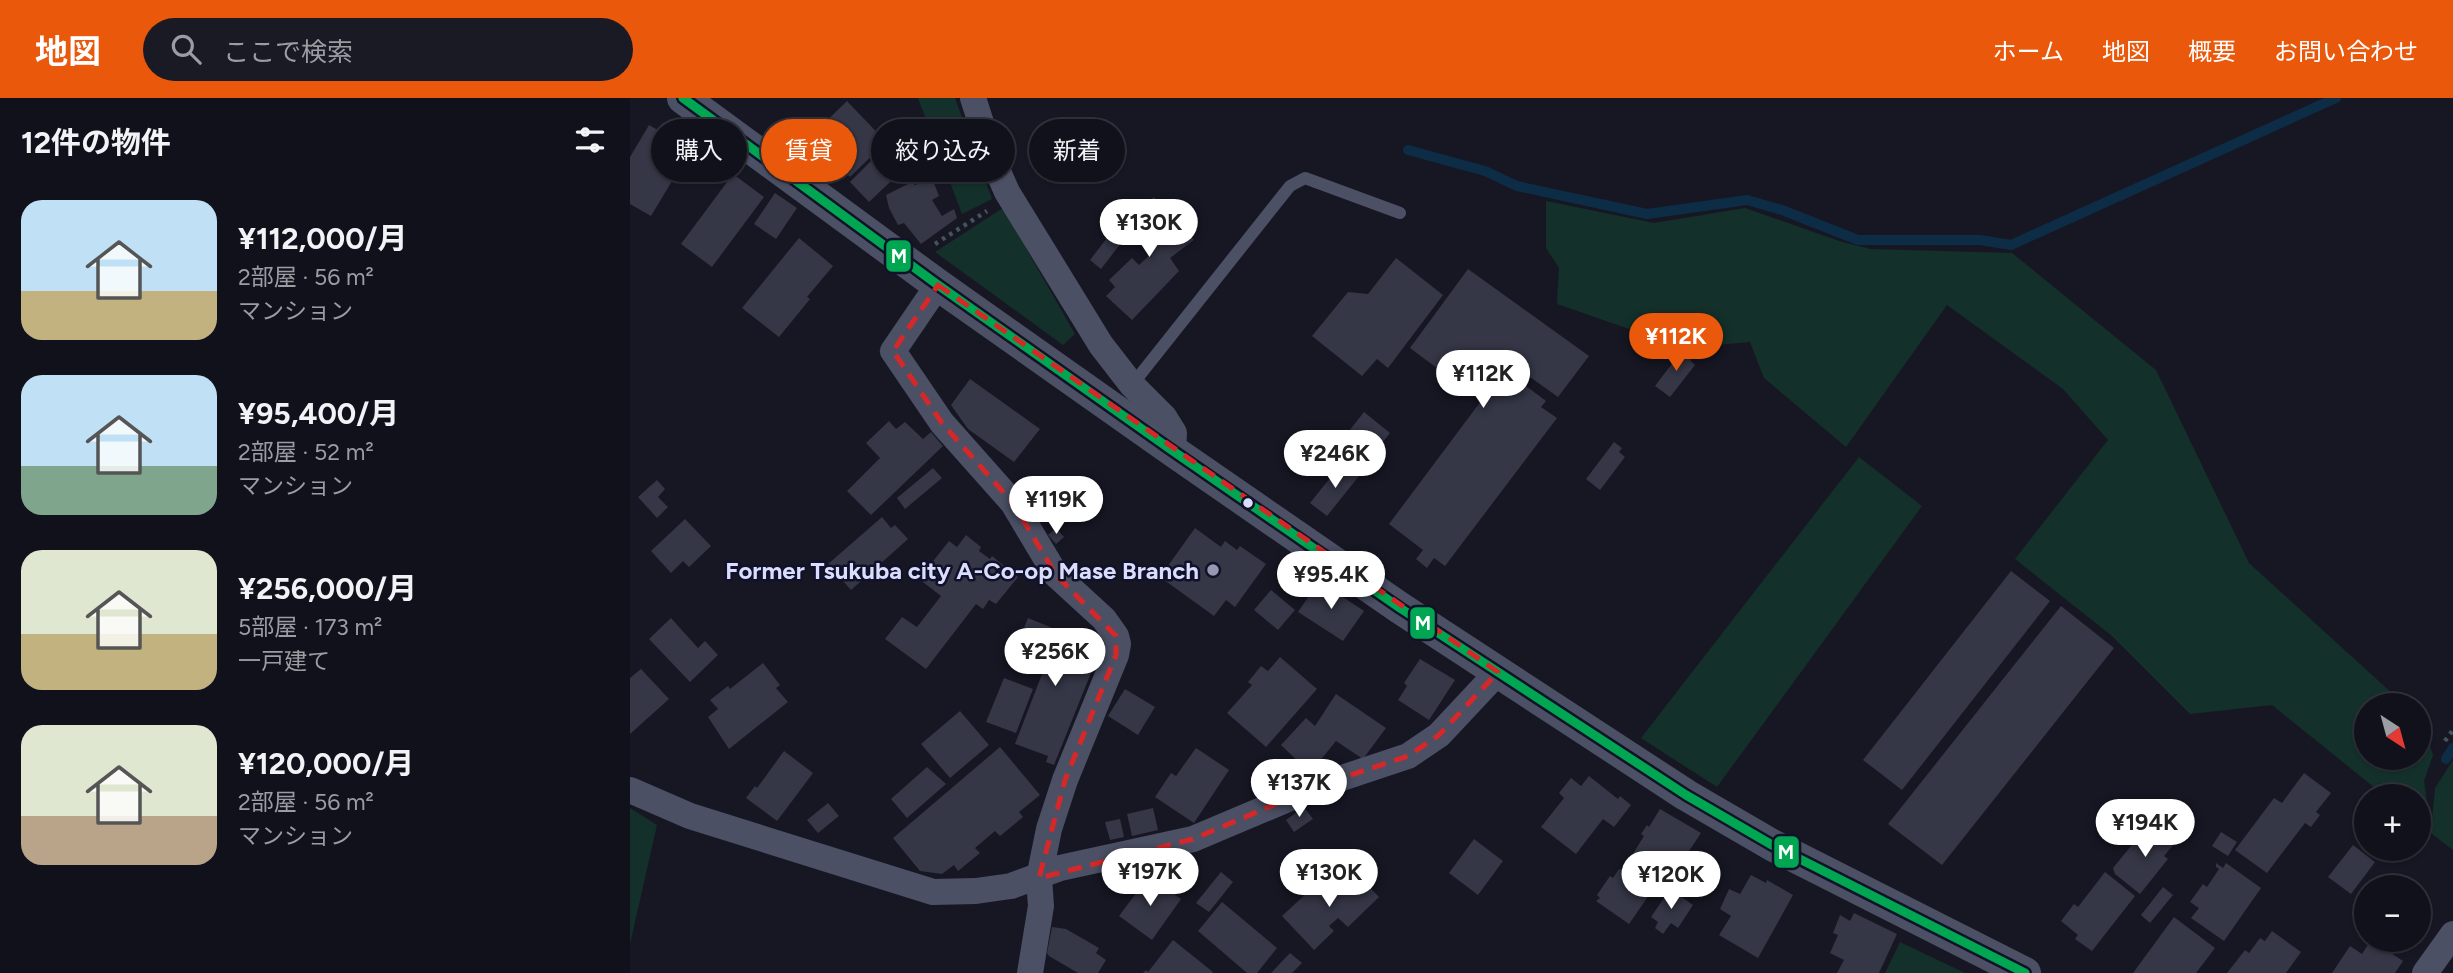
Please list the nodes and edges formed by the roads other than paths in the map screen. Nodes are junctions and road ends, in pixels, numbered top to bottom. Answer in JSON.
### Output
{"nodes":[{"id":1,"x":684,"y":98,"type":"edge"},
{"id":2,"x":973,"y":98,"type":"edge"},
{"id":3,"x":1400,"y":213,"type":"dead end"},
{"id":4,"x":938,"y":285,"type":"junction"},
{"id":5,"x":1132,"y":385,"type":"junction"},
{"id":6,"x":1173,"y":452,"type":"junction"},
{"id":7,"x":1498,"y":672,"type":"junction"},
{"id":8,"x":630,"y":790,"type":"edge"},
{"id":9,"x":1039,"y":878,"type":"junction"},
{"id":10,"x":2453,"y":934,"type":"edge"},
{"id":11,"x":1030,"y":973,"type":"edge"},
{"id":12,"x":2025,"y":973,"type":"edge"},
{"id":13,"x":2425,"y":973,"type":"edge"}],
"edges":[{"from":1,"to":4,"type":"street"},
{"from":2,"to":5,"type":"street"},
{"from":3,"to":5,"type":"lane"},
{"from":4,"to":6,"type":"street"},
{"from":4,"to":9,"type":"street"},
{"from":5,"to":6,"type":"street"},
{"from":6,"to":7,"type":"street"},
{"from":7,"to":9,"type":"street"},
{"from":7,"to":12,"type":"street"},
{"from":8,"to":9,"type":"street"},
{"from":9,"to":11,"type":"street"},
{"from":10,"to":13,"type":"street"}]}
